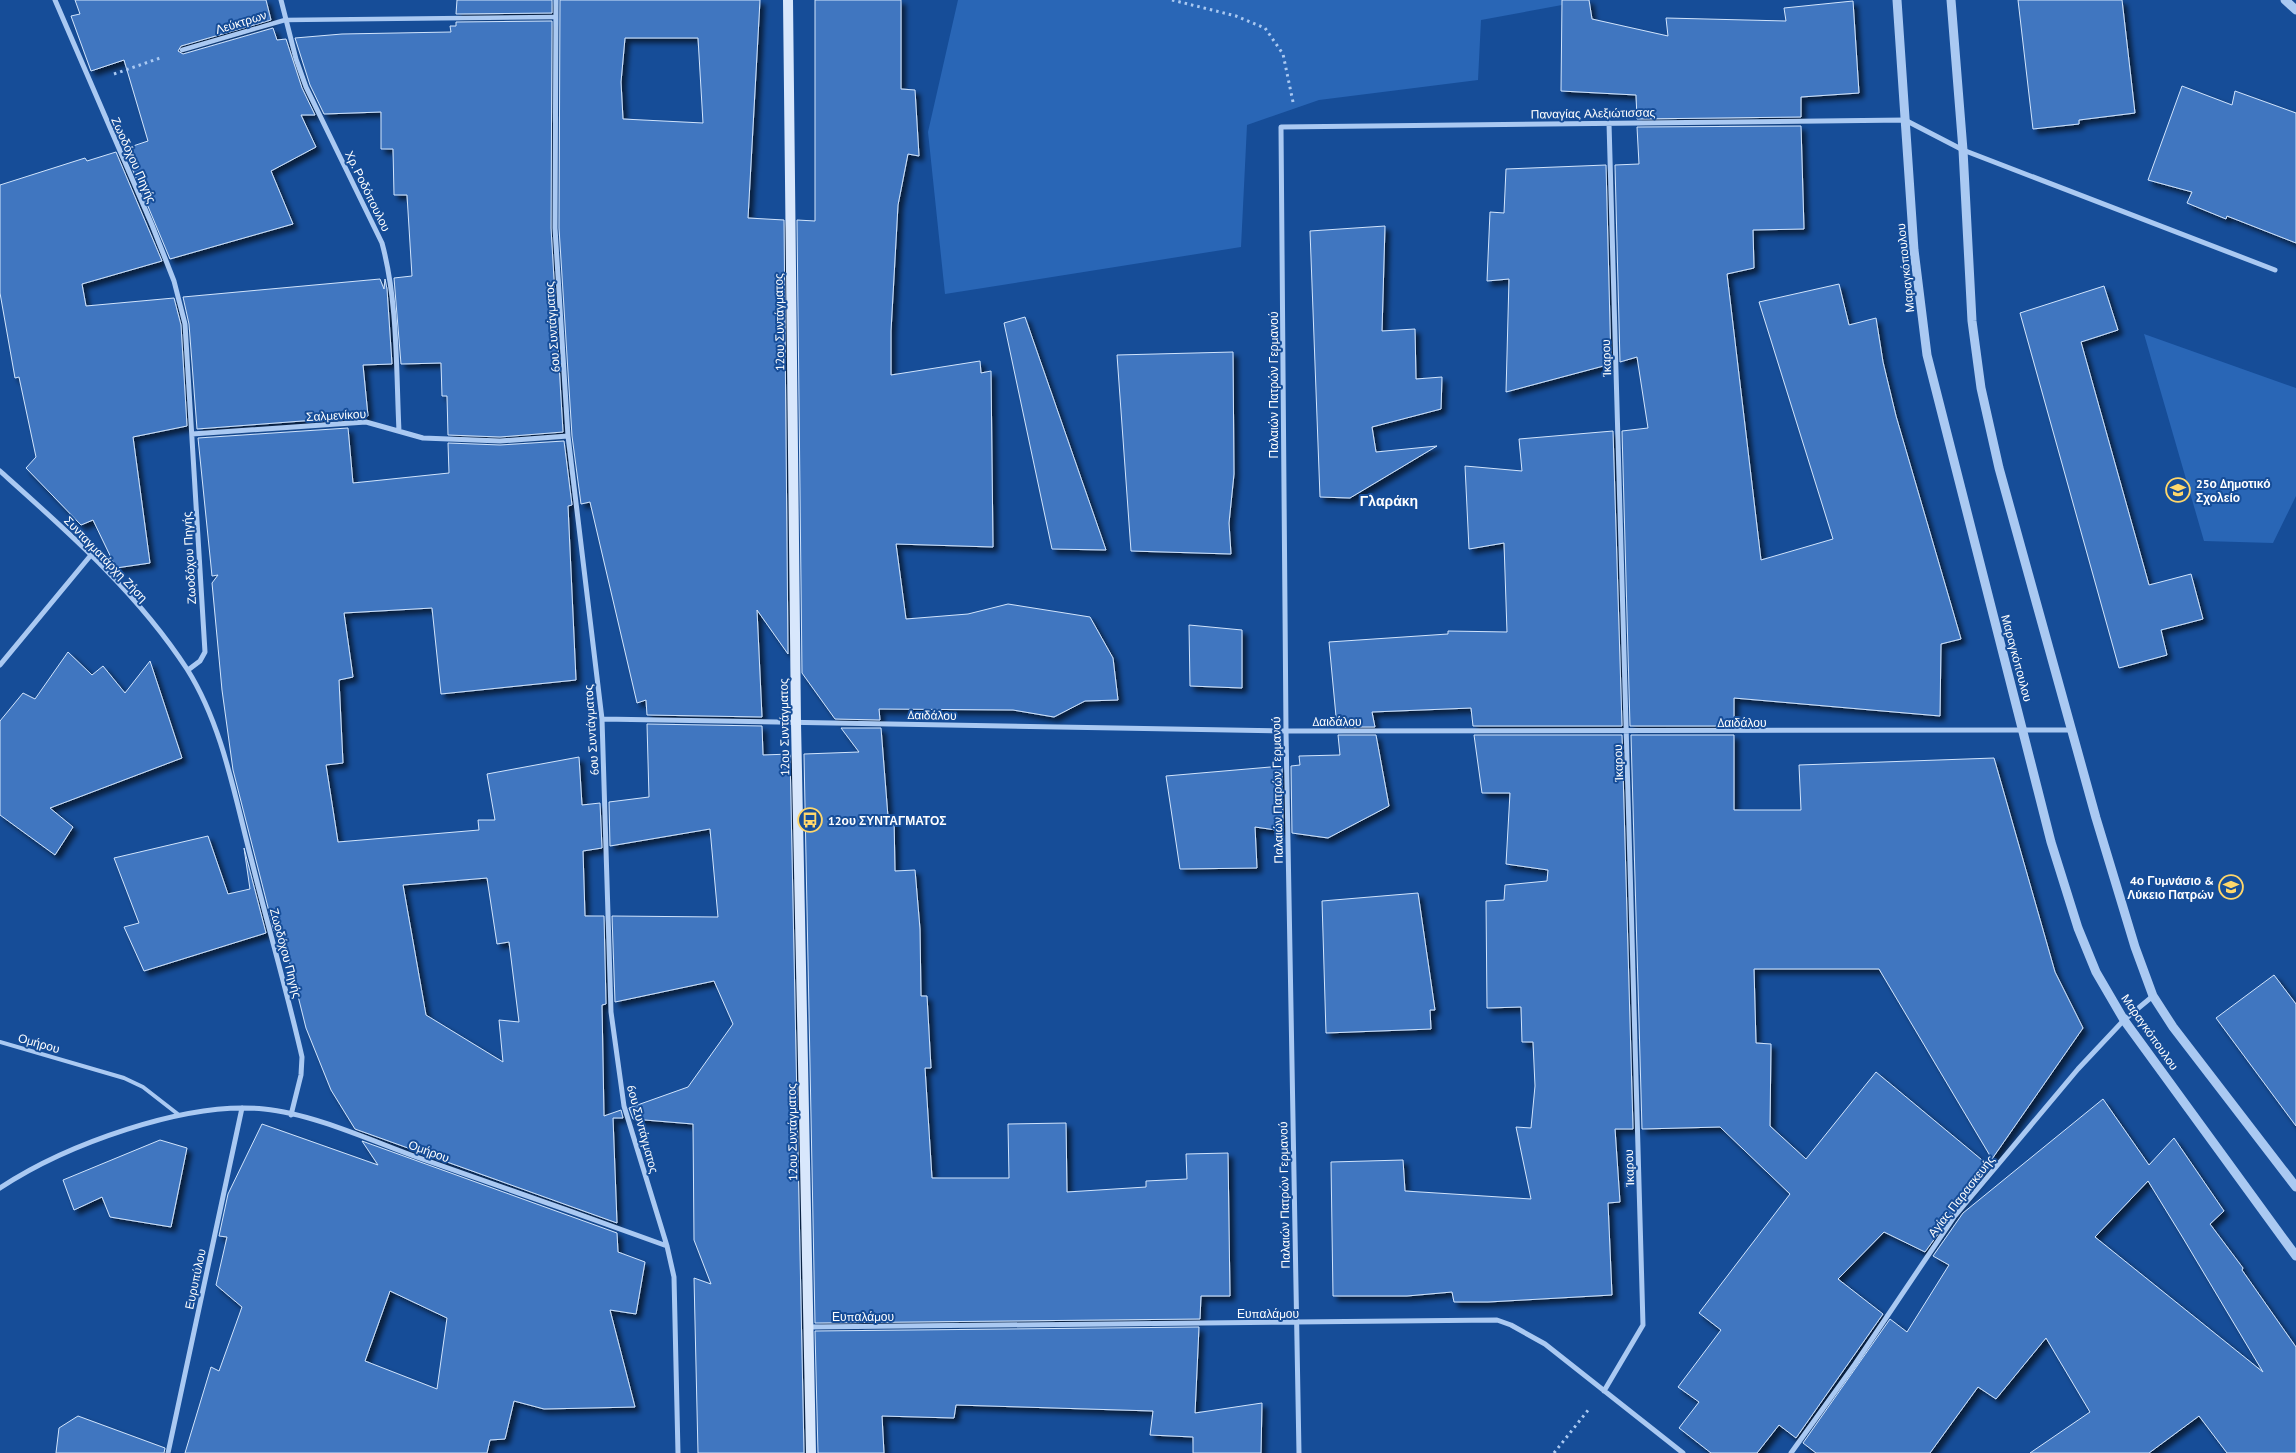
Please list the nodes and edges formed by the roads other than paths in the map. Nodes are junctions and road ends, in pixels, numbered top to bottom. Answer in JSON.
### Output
{"nodes":[{"id":1,"x":55,"y":0,"type":"edge"},
{"id":2,"x":281,"y":0,"type":"edge"},
{"id":3,"x":556,"y":0,"type":"edge"},
{"id":4,"x":788,"y":0,"type":"edge"},
{"id":5,"x":1897,"y":0,"type":"edge"},
{"id":6,"x":1951,"y":0,"type":"edge"},
{"id":7,"x":2285,"y":0,"type":"edge"},
{"id":8,"x":2296,"y":10,"type":"edge"},
{"id":9,"x":555,"y":17,"type":"junction"},
{"id":10,"x":285,"y":20,"type":"junction"},
{"id":11,"x":182,"y":50,"type":"road end"},
{"id":12,"x":1905,"y":120,"type":"junction"},
{"id":13,"x":1610,"y":123,"type":"junction"},
{"id":14,"x":1281,"y":128,"type":"joint"},
{"id":15,"x":1963,"y":150,"type":"junction"},
{"id":16,"x":2275,"y":270,"type":"dead end"},
{"id":17,"x":399,"y":431,"type":"junction"},
{"id":18,"x":192,"y":434,"type":"junction"},
{"id":19,"x":568,"y":436,"type":"junction"},
{"id":20,"x":0,"y":471,"type":"edge"},
{"id":21,"x":91,"y":555,"type":"junction"},
{"id":22,"x":0,"y":665,"type":"edge"},
{"id":23,"x":188,"y":670,"type":"junction"},
{"id":24,"x":602,"y":718,"type":"junction"},
{"id":25,"x":796,"y":723,"type":"junction"},
{"id":26,"x":2071,"y":730,"type":"junction"},
{"id":27,"x":1286,"y":731,"type":"junction"},
{"id":28,"x":2024,"y":731,"type":"junction"},
{"id":29,"x":1627,"y":732,"type":"junction"},
{"id":30,"x":2153,"y":996,"type":"junction"},
{"id":31,"x":2124,"y":1020,"type":"junction"},
{"id":32,"x":0,"y":1042,"type":"edge"},
{"id":33,"x":242,"y":1108,"type":"junction"},
{"id":34,"x":178,"y":1115,"type":"junction"},
{"id":35,"x":291,"y":1115,"type":"junction"},
{"id":36,"x":2296,"y":1187,"type":"edge"},
{"id":37,"x":0,"y":1188,"type":"edge"},
{"id":38,"x":667,"y":1246,"type":"junction"},
{"id":39,"x":2296,"y":1256,"type":"edge"},
{"id":40,"x":1296,"y":1323,"type":"junction"},
{"id":41,"x":809,"y":1327,"type":"junction"},
{"id":42,"x":1604,"y":1391,"type":"junction"},
{"id":43,"x":168,"y":1453,"type":"edge"},
{"id":44,"x":678,"y":1453,"type":"edge"},
{"id":45,"x":811,"y":1453,"type":"edge"},
{"id":46,"x":1298,"y":1453,"type":"edge"},
{"id":47,"x":1683,"y":1453,"type":"edge"},
{"id":48,"x":1791,"y":1453,"type":"edge"}],
"edges":[{"from":1,"to":18,"type":"street","name":"Ζωοδόχου Πηγής"},
{"from":2,"to":10,"type":"street","name":"Χρ. Ροδόπουλου"},
{"from":3,"to":9,"type":"street","name":"6ου Συντάγματος"},
{"from":4,"to":25,"type":"main road","name":"12ου Συντάγματος"},
{"from":5,"to":12,"type":"street","name":"Μαραγκόπουλου"},
{"from":6,"to":15,"type":"street","name":"Μαραγκόπουλου"},
{"from":7,"to":8,"type":"street"},
{"from":9,"to":10,"type":"street","name":"Λεύκτρων"},
{"from":9,"to":19,"type":"street","name":"6ου Συντάγματος"},
{"from":10,"to":11,"type":"street","name":"Λεύκτρων"},
{"from":10,"to":17,"type":"street","name":"Χρ. Ροδόπουλου"},
{"from":12,"to":13,"type":"street","name":"Παναγίας Αλεξιώτισσας"},
{"from":12,"to":15,"type":"street"},
{"from":12,"to":28,"type":"street","name":"Μαραγκόπουλου"},
{"from":13,"to":14,"type":"street","name":"Παναγίας Αλεξιώτισσας"},
{"from":13,"to":29,"type":"street","name":"Ίκαρου"},
{"from":14,"to":27,"type":"street","name":"Παλαιών Πατρών Γερμανού"},
{"from":15,"to":16,"type":"street"},
{"from":15,"to":26,"type":"street","name":"Μαραγκόπουλου"},
{"from":17,"to":18,"type":"street","name":"Σαλμενίκου"},
{"from":17,"to":19,"type":"street","name":"Σαλμενίκου"},
{"from":18,"to":23,"type":"street","name":"Ζωοδόχου Πηγής"},
{"from":19,"to":24,"type":"street","name":"6ου Συντάγματος"},
{"from":20,"to":21,"type":"street","name":"Συνταγματάρχη Ζήση"},
{"from":21,"to":22,"type":"street"},
{"from":21,"to":23,"type":"street","name":"Συνταγματάρχη Ζήση"},
{"from":23,"to":35,"type":"street","name":"Ζωοδόχου Πηγής"},
{"from":24,"to":25,"type":"street","name":"Δαιδάλου"},
{"from":24,"to":38,"type":"street","name":"6ου Συντάγματος"},
{"from":25,"to":27,"type":"street","name":"Δαιδάλου"},
{"from":25,"to":41,"type":"main road","name":"12ου Συντάγματος"},
{"from":26,"to":28,"type":"street","name":"Δαιδάλου"},
{"from":26,"to":30,"type":"street","name":"Μαραγκόπουλου"},
{"from":27,"to":29,"type":"street","name":"Δαιδάλου"},
{"from":27,"to":40,"type":"street","name":"Παλαιών Πατρών Γερμανού"},
{"from":28,"to":29,"type":"street","name":"Δαιδάλου"},
{"from":28,"to":31,"type":"street","name":"Μαραγκόπουλου"},
{"from":29,"to":42,"type":"street","name":"Ίκαρου"},
{"from":30,"to":31,"type":"street","name":"Αγίας Παρασκευής"},
{"from":30,"to":36,"type":"street","name":"Μαραγκόπουλου"},
{"from":31,"to":39,"type":"street","name":"Μαραγκόπουλου"},
{"from":31,"to":48,"type":"street","name":"Αγίας Παρασκευής"},
{"from":32,"to":34,"type":"lane","name":"Ομήρου"},
{"from":33,"to":34,"type":"street","name":"Ομήρου"},
{"from":33,"to":35,"type":"street","name":"Ομήρου"},
{"from":33,"to":43,"type":"street","name":"Ευρυπύλου"},
{"from":34,"to":37,"type":"street","name":"Ομήρου"},
{"from":35,"to":38,"type":"street","name":"Ομήρου"},
{"from":38,"to":44,"type":"street","name":"6ου Συντάγματος"},
{"from":40,"to":41,"type":"street","name":"Ευπαλάμου"},
{"from":40,"to":42,"type":"street","name":"Ευπαλάμου"},
{"from":40,"to":46,"type":"street","name":"Παλαιών Πατρών Γερμανού"},
{"from":41,"to":45,"type":"main road","name":"12ου Συντάγματος"},
{"from":42,"to":47,"type":"street","name":"Ευπαλάμου"}]}
